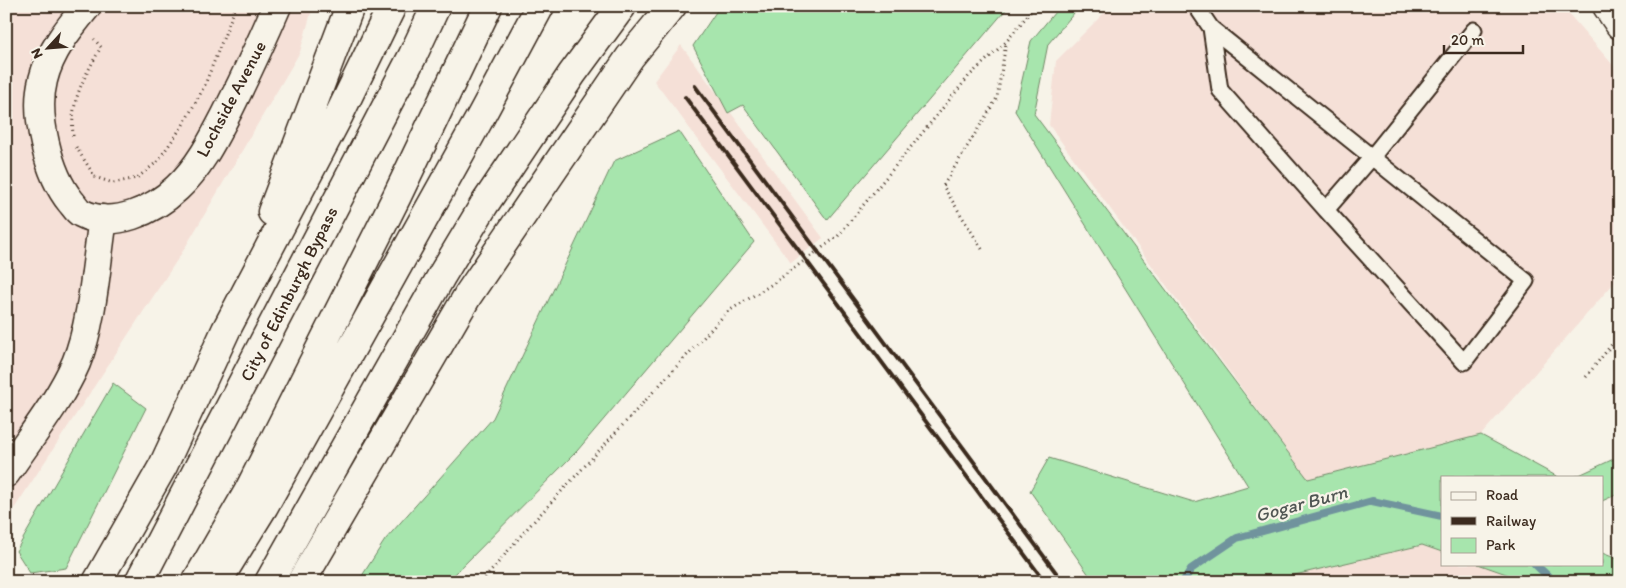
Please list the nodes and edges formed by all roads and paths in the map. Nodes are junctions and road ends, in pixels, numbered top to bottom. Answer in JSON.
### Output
{"nodes":[{"id":1,"x":236,"y":6,"type":"edge"},
{"id":2,"x":277,"y":6,"type":"edge"},
{"id":3,"x":350,"y":6,"type":"edge"},
{"id":4,"x":392,"y":6,"type":"edge"},
{"id":5,"x":436,"y":6,"type":"edge"},
{"id":6,"x":488,"y":6,"type":"edge"},
{"id":7,"x":540,"y":6,"type":"edge"},
{"id":8,"x":622,"y":6,"type":"edge"},
{"id":9,"x":672,"y":6,"type":"edge"},
{"id":10,"x":1035,"y":6,"type":"edge"},
{"id":11,"x":1196,"y":6,"type":"edge"},
{"id":12,"x":1607,"y":6,"type":"edge"},
{"id":13,"x":82,"y":13,"type":"edge"},
{"id":14,"x":1620,"y":25,"type":"edge"},
{"id":15,"x":1211,"y":28,"type":"junction"},
{"id":16,"x":1474,"y":30,"type":"dead end"},
{"id":17,"x":1006,"y":42,"type":"junction"},
{"id":18,"x":1372,"y":157,"type":"junction"},
{"id":19,"x":1326,"y":210,"type":"junction"},
{"id":20,"x":6,"y":219,"type":"edge"},
{"id":21,"x":103,"y":219,"type":"junction"},
{"id":22,"x":14,"y":224,"type":"dead end"},
{"id":23,"x":982,"y":249,"type":"dead end"},
{"id":24,"x":226,"y":330,"type":"junction"},
{"id":25,"x":1620,"y":334,"type":"edge"},
{"id":26,"x":1586,"y":377,"type":"dead end"},
{"id":27,"x":6,"y":473,"type":"edge"},
{"id":28,"x":97,"y":582,"type":"edge"},
{"id":29,"x":139,"y":582,"type":"edge"},
{"id":30,"x":196,"y":582,"type":"edge"},
{"id":31,"x":217,"y":582,"type":"edge"},
{"id":32,"x":269,"y":582,"type":"edge"},
{"id":33,"x":301,"y":582,"type":"edge"},
{"id":34,"x":482,"y":582,"type":"edge"}],
"edges":[{"from":1,"to":13,"type":"path"},
{"from":2,"to":21,"type":"main road","name":"Lochside Avenue"},
{"from":3,"to":24,"type":"main road"},
{"from":4,"to":24,"type":"main road"},
{"from":5,"to":29,"type":"main road","name":"City of Edinburgh Bypass"},
{"from":6,"to":30,"type":"main road"},
{"from":7,"to":31,"type":"main road"},
{"from":8,"to":32,"type":"main road"},
{"from":9,"to":33,"type":"main road"},
{"from":10,"to":17,"type":"path"},
{"from":11,"to":15,"type":"lane"},
{"from":12,"to":14,"type":"main road"},
{"from":13,"to":21,"type":"main road"},
{"from":15,"to":18,"type":"lane"},
{"from":15,"to":19,"type":"lane"},
{"from":16,"to":18,"type":"lane"},
{"from":17,"to":23,"type":"path"},
{"from":17,"to":34,"type":"path","bridge":true},
{"from":18,"to":19,"type":"lane"},
{"from":18,"to":19,"type":"lane"},
{"from":20,"to":22,"type":"path"},
{"from":21,"to":27,"type":"main road"},
{"from":24,"to":28,"type":"main road"},
{"from":25,"to":26,"type":"path"}]}
